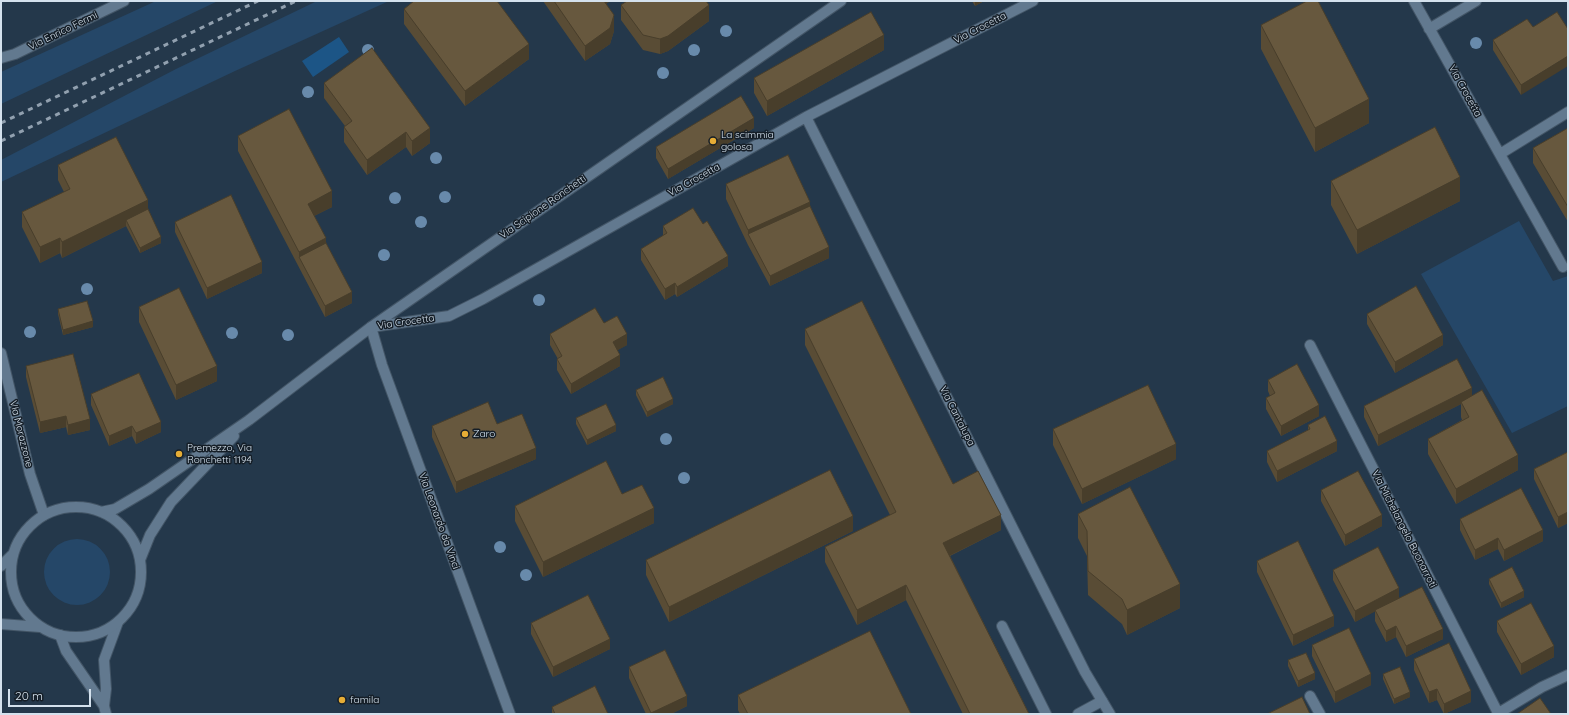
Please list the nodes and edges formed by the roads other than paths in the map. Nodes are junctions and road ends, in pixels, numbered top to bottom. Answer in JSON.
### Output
{"nodes":[{"id":1,"x":124,"y":1,"type":"edge"},
{"id":2,"x":841,"y":1,"type":"edge"},
{"id":3,"x":1032,"y":1,"type":"edge"},
{"id":4,"x":1414,"y":1,"type":"edge"},
{"id":5,"x":1476,"y":1,"type":"edge"},
{"id":6,"x":1429,"y":28,"type":"junction"},
{"id":7,"x":1,"y":58,"type":"edge"},
{"id":8,"x":1568,"y":112,"type":"edge"},
{"id":9,"x":806,"y":117,"type":"junction"},
{"id":10,"x":1500,"y":154,"type":"junction"},
{"id":11,"x":1563,"y":267,"type":"dead end"},
{"id":12,"x":371,"y":327,"type":"junction"},
{"id":13,"x":1310,"y":345,"type":"dead end"},
{"id":14,"x":1,"y":353,"type":"edge"},
{"id":15,"x":249,"y":420,"type":"junction"},
{"id":16,"x":101,"y":512,"type":"junction"},
{"id":17,"x":44,"y":514,"type":"junction"},
{"id":18,"x":12,"y":555,"type":"junction"},
{"id":19,"x":140,"y":560,"type":"junction"},
{"id":20,"x":1,"y":566,"type":"edge"},
{"id":21,"x":118,"y":622,"type":"junction"},
{"id":22,"x":1,"y":624,"type":"edge"},
{"id":23,"x":1002,"y":626,"type":"dead end"},
{"id":24,"x":40,"y":627,"type":"junction"},
{"id":25,"x":60,"y":635,"type":"junction"},
{"id":26,"x":1568,"y":675,"type":"edge"},
{"id":27,"x":1310,"y":696,"type":"dead end"},
{"id":28,"x":1102,"y":701,"type":"junction"},
{"id":29,"x":105,"y":710,"type":"edge"},
{"id":30,"x":510,"y":714,"type":"edge"},
{"id":31,"x":1046,"y":714,"type":"edge"},
{"id":32,"x":1078,"y":714,"type":"edge"},
{"id":33,"x":1110,"y":714,"type":"edge"},
{"id":34,"x":1320,"y":714,"type":"edge"},
{"id":35,"x":1497,"y":714,"type":"edge"}],
"edges":[{"from":1,"to":7,"type":"street","name":"Via Enrico Fermi"},
{"from":2,"to":12,"type":"street","name":"Via Scipione Ronchetti"},
{"from":3,"to":9,"type":"street","name":"Via Crocetta"},
{"from":4,"to":6,"type":"street","name":"Via Crocetta"},
{"from":5,"to":6,"type":"street"},
{"from":6,"to":10,"type":"street","name":"Via Crocetta"},
{"from":8,"to":10,"type":"street"},
{"from":9,"to":12,"type":"street","name":"Via Crocetta"},
{"from":9,"to":28,"type":"street","name":"Via Cantalupa"},
{"from":10,"to":11,"type":"street","name":"Via Crocetta"},
{"from":12,"to":15,"type":"street","name":"Via Scipione Ronchetti"},
{"from":12,"to":30,"type":"street","name":"Via Leonardo da Vinci"},
{"from":13,"to":35,"type":"street","name":"Via Michelangelo Buonarroti"},
{"from":14,"to":17,"type":"street","name":"Via Morazzone"},
{"from":15,"to":16,"type":"street","name":"Via Scipione Ronchetti"},
{"from":15,"to":19,"type":"street","name":"Via Scipione Ronchetti"},
{"from":16,"to":17,"type":"street"},
{"from":16,"to":19,"type":"street"},
{"from":17,"to":18,"type":"street"},
{"from":18,"to":20,"type":"street"},
{"from":18,"to":24,"type":"street"},
{"from":19,"to":21,"type":"street"},
{"from":21,"to":25,"type":"street"},
{"from":21,"to":29,"type":"street"},
{"from":22,"to":24,"type":"street"},
{"from":23,"to":31,"type":"street"},
{"from":24,"to":25,"type":"street"},
{"from":25,"to":29,"type":"street"},
{"from":26,"to":35,"type":"street"},
{"from":27,"to":34,"type":"street"},
{"from":28,"to":32,"type":"street"},
{"from":28,"to":33,"type":"street","name":"Via Cantalupa"}]}
